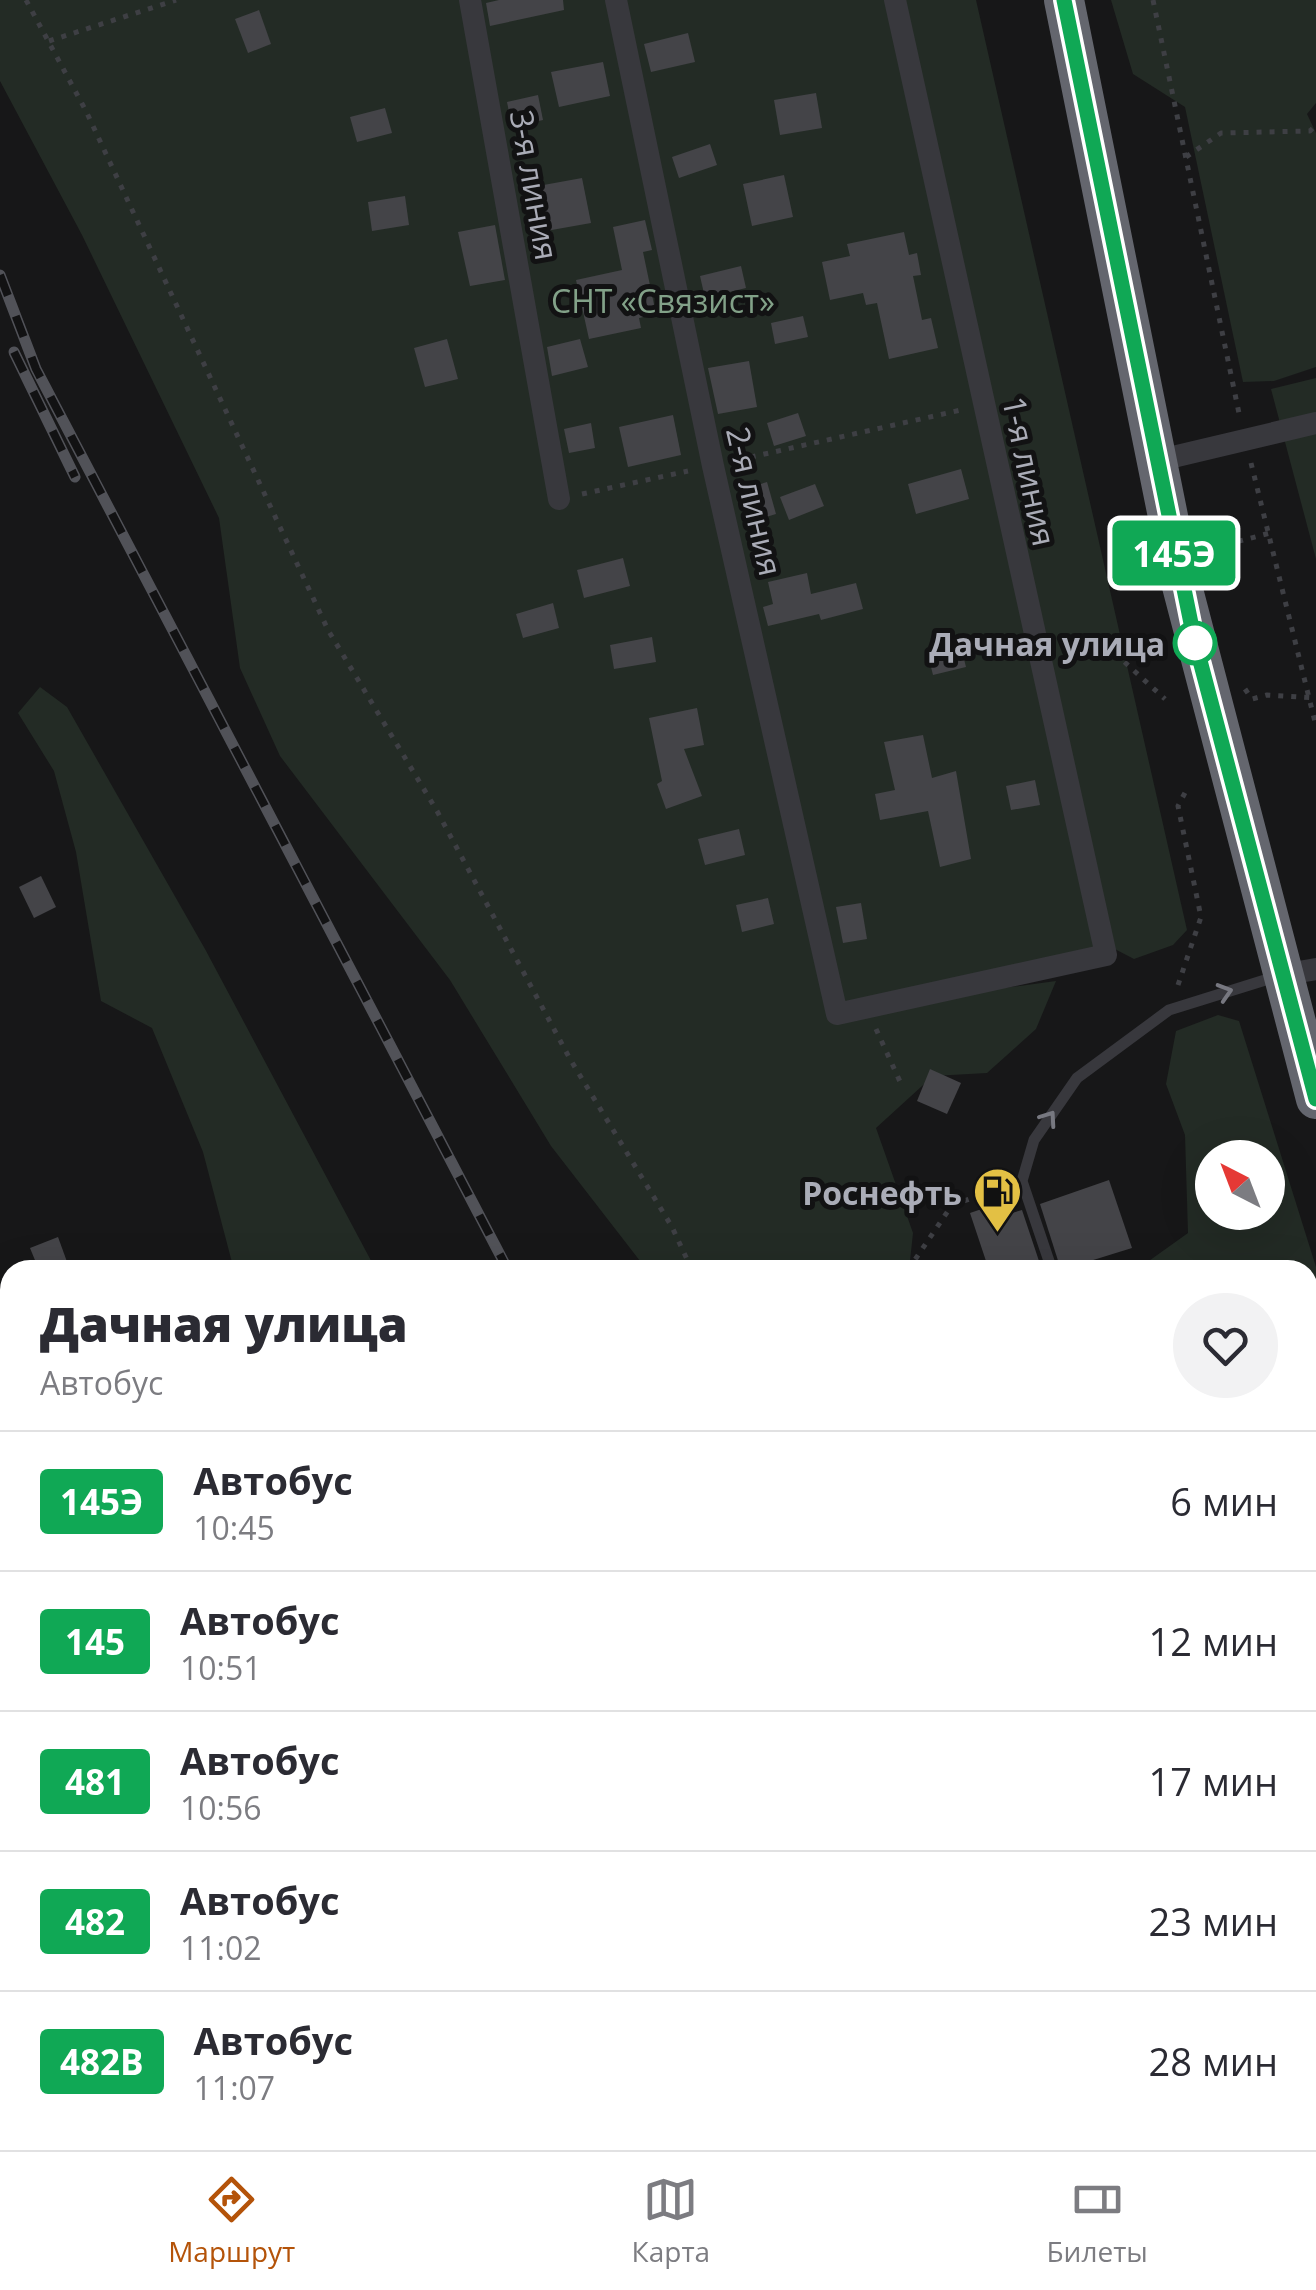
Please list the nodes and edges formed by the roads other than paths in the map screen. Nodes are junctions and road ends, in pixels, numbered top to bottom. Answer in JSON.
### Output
{"nodes":[{"id":1,"x":470,"y":0,"type":"edge"},
{"id":2,"x":616,"y":0,"type":"edge"},
{"id":3,"x":895,"y":0,"type":"edge"},
{"id":4,"x":1064,"y":0,"type":"edge"},
{"id":5,"x":1316,"y":423,"type":"edge"},
{"id":6,"x":1156,"y":461,"type":"junction"},
{"id":7,"x":559,"y":499,"type":"road end"},
{"id":8,"x":1298,"y":972,"type":"edge"},
{"id":9,"x":866,"y":1008,"type":"joint"},
{"id":10,"x":1316,"y":1099,"type":"edge"},
{"id":11,"x":1049,"y":1260,"type":"edge"}],
"edges":[{"from":1,"to":7,"type":"street","name":"3-я линия"},
{"from":2,"to":9,"type":"street","name":"2-я линия"},
{"from":3,"to":9,"type":"street","name":"1-я линия"},
{"from":4,"to":6,"type":"highway"},
{"from":5,"to":6,"type":"street"},
{"from":6,"to":8,"type":"highway"},
{"from":8,"to":10,"type":"highway"},
{"from":11,"to":8,"type":"lane","one_way":true}]}
